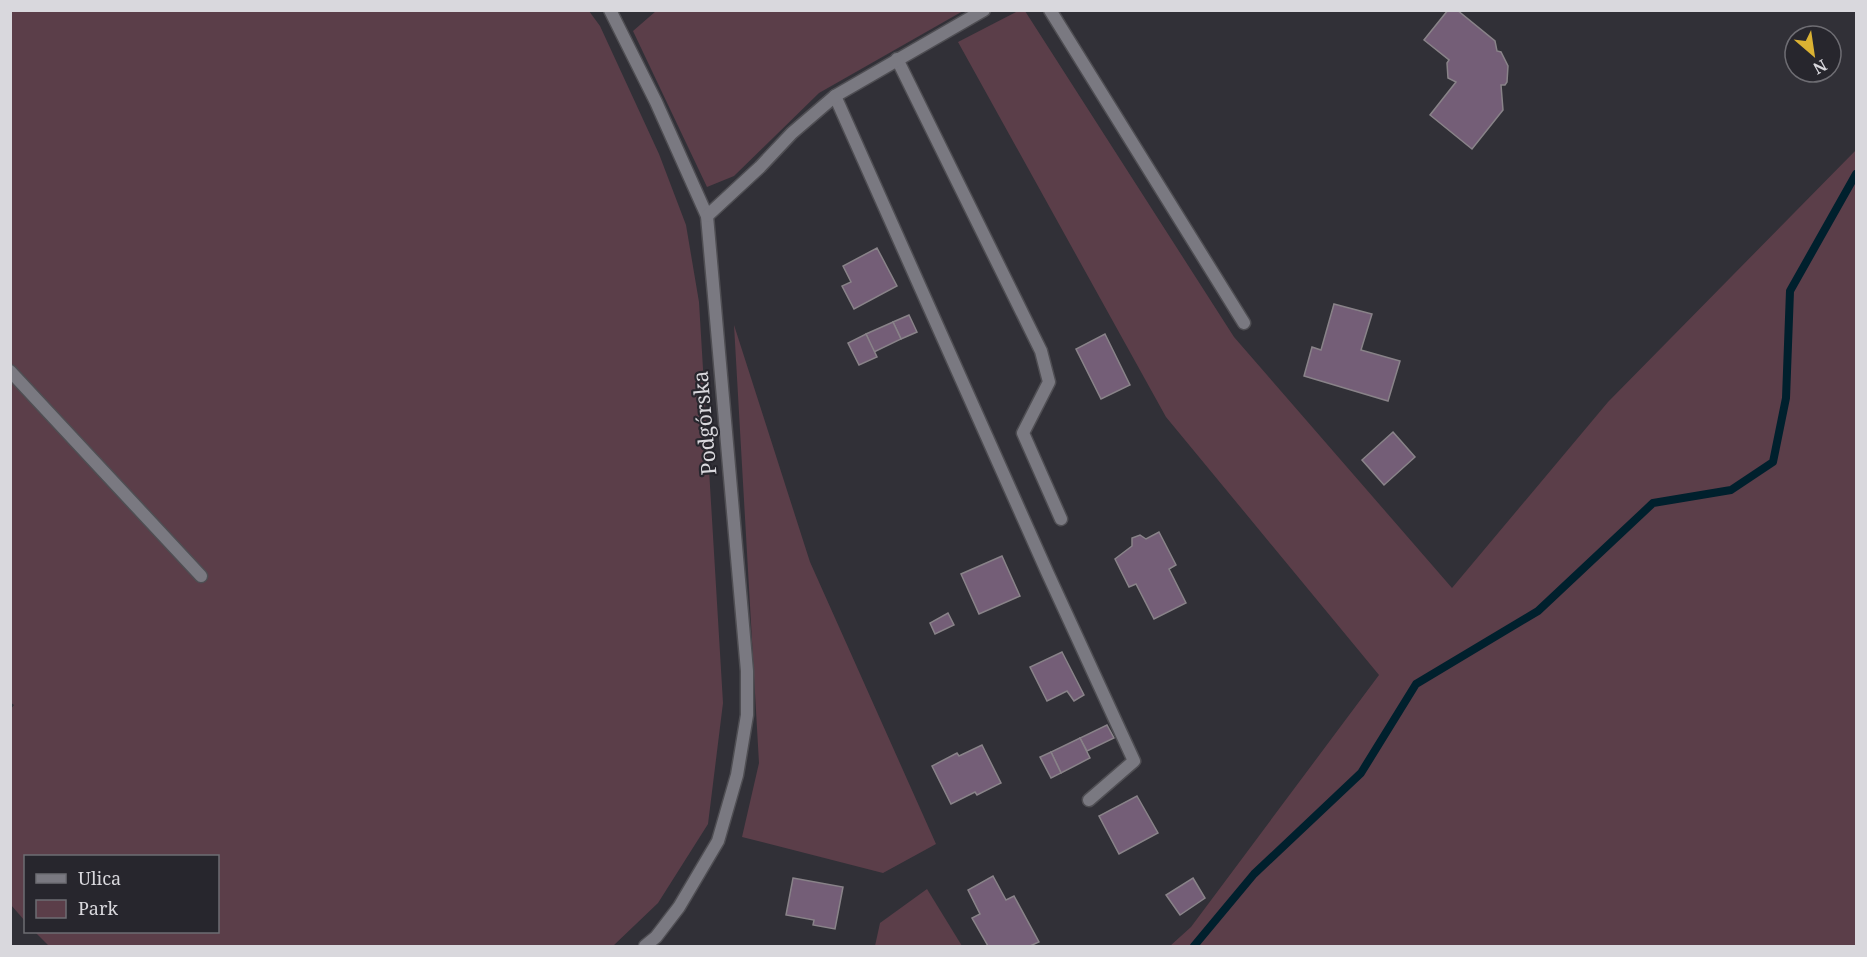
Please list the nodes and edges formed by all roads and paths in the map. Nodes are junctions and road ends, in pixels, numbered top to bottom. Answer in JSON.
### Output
{"nodes":[{"id":1,"x":610,"y":10,"type":"edge"},
{"id":2,"x":984,"y":10,"type":"edge"},
{"id":3,"x":1050,"y":10,"type":"edge"},
{"id":4,"x":897,"y":59,"type":"junction"},
{"id":5,"x":834,"y":96,"type":"junction"},
{"id":6,"x":707,"y":216,"type":"junction"},
{"id":7,"x":1244,"y":323,"type":"dead end"},
{"id":8,"x":10,"y":371,"type":"edge"},
{"id":9,"x":1061,"y":519,"type":"dead end"},
{"id":10,"x":201,"y":576,"type":"dead end"},
{"id":11,"x":1089,"y":801,"type":"dead end"},
{"id":12,"x":645,"y":946,"type":"edge"}],
"edges":[{"from":1,"to":6,"type":"street","name":"Podgórska"},
{"from":2,"to":4,"type":"street"},
{"from":3,"to":7,"type":"street"},
{"from":4,"to":5,"type":"street"},
{"from":4,"to":9,"type":"street"},
{"from":5,"to":6,"type":"street"},
{"from":5,"to":11,"type":"street"},
{"from":6,"to":12,"type":"street","name":"Podgórska"},
{"from":8,"to":10,"type":"street"}]}
